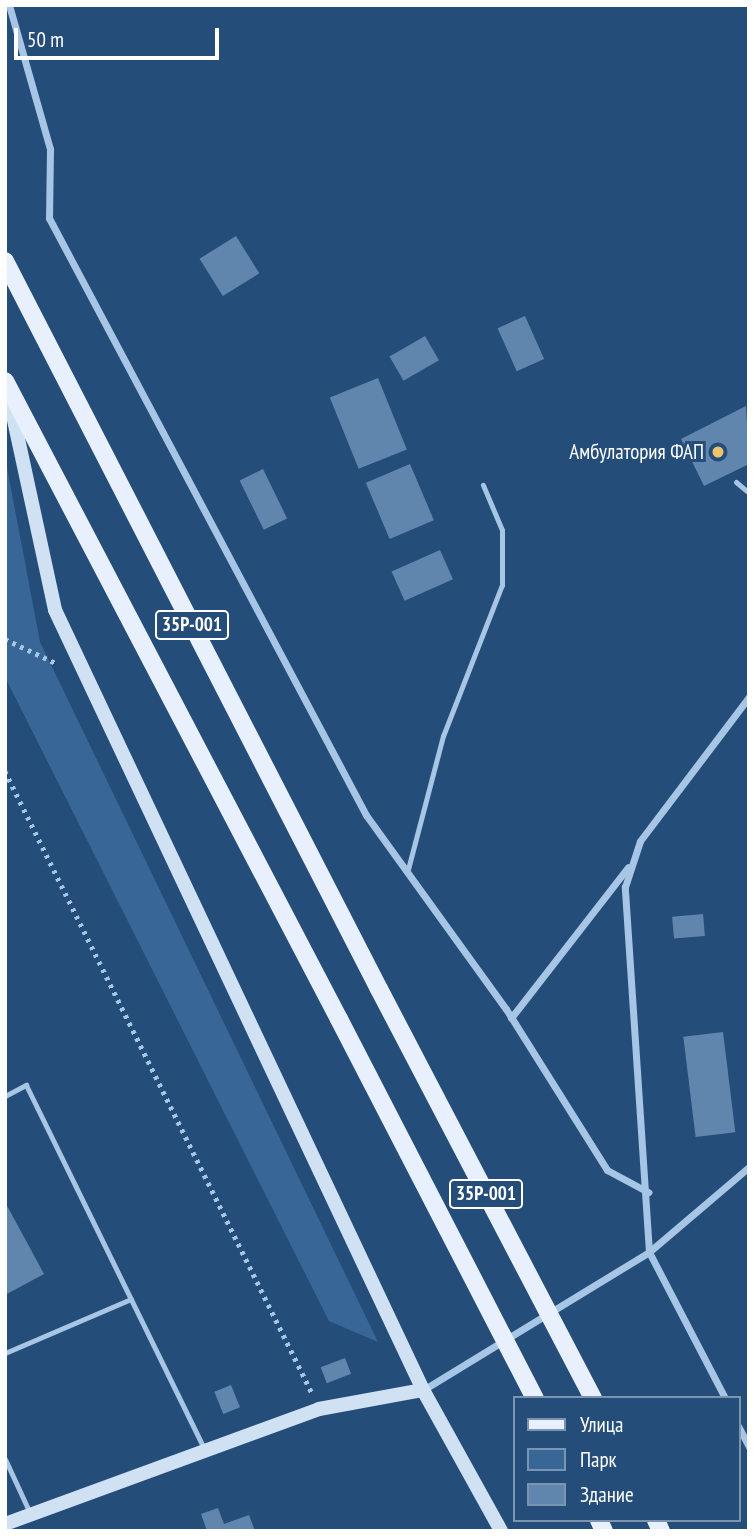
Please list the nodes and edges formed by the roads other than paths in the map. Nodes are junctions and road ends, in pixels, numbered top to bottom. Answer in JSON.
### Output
{"nodes":[{"id":1,"x":9,"y":5,"type":"edge"},
{"id":2,"x":5,"y":261,"type":"edge"},
{"id":3,"x":5,"y":381,"type":"edge"},
{"id":4,"x":736,"y":482,"type":"dead end"},
{"id":5,"x":483,"y":485,"type":"dead end"},
{"id":6,"x":749,"y":493,"type":"edge"},
{"id":7,"x":749,"y":697,"type":"edge"},
{"id":8,"x":631,"y":863,"type":"junction"},
{"id":9,"x":407,"y":873,"type":"junction"},
{"id":10,"x":511,"y":1018,"type":"junction"},
{"id":11,"x":5,"y":1096,"type":"edge"},
{"id":12,"x":749,"y":1167,"type":"edge"},
{"id":13,"x":648,"y":1192,"type":"junction"},
{"id":14,"x":649,"y":1252,"type":"junction"},
{"id":15,"x":131,"y":1299,"type":"junction"},
{"id":16,"x":5,"y":1353,"type":"edge"},
{"id":17,"x":423,"y":1390,"type":"junction"},
{"id":18,"x":534,"y":1396,"type":"edge"},
{"id":19,"x":592,"y":1396,"type":"edge"},
{"id":20,"x":723,"y":1396,"type":"edge"},
{"id":21,"x":740,"y":1430,"type":"edge"},
{"id":22,"x":749,"y":1447,"type":"edge"},
{"id":23,"x":205,"y":1451,"type":"junction"},
{"id":24,"x":5,"y":1459,"type":"edge"},
{"id":25,"x":31,"y":1514,"type":"junction"},
{"id":26,"x":5,"y":1524,"type":"edge"},
{"id":27,"x":501,"y":1531,"type":"edge"}],
"edges":[{"from":1,"to":9,"type":"street"},
{"from":2,"to":19,"type":"main road","number":"35Р-001","bridge":true},
{"from":3,"to":17,"type":"main road"},
{"from":3,"to":18,"type":"main road","number":"35Р-001","bridge":true},
{"from":4,"to":6,"type":"lane"},
{"from":5,"to":9,"type":"lane"},
{"from":7,"to":8,"type":"street"},
{"from":8,"to":10,"type":"street"},
{"from":8,"to":13,"type":"street"},
{"from":9,"to":10,"type":"street"},
{"from":10,"to":13,"type":"street"},
{"from":11,"to":15,"type":"lane"},
{"from":12,"to":14,"type":"street"},
{"from":13,"to":14,"type":"street"},
{"from":14,"to":17,"type":"street"},
{"from":14,"to":20,"type":"street"},
{"from":15,"to":16,"type":"lane"},
{"from":15,"to":23,"type":"lane"},
{"from":17,"to":23,"type":"main road"},
{"from":17,"to":27,"type":"main road"},
{"from":21,"to":22,"type":"street"},
{"from":23,"to":25,"type":"main road"},
{"from":24,"to":25,"type":"lane"},
{"from":25,"to":26,"type":"main road"}]}
